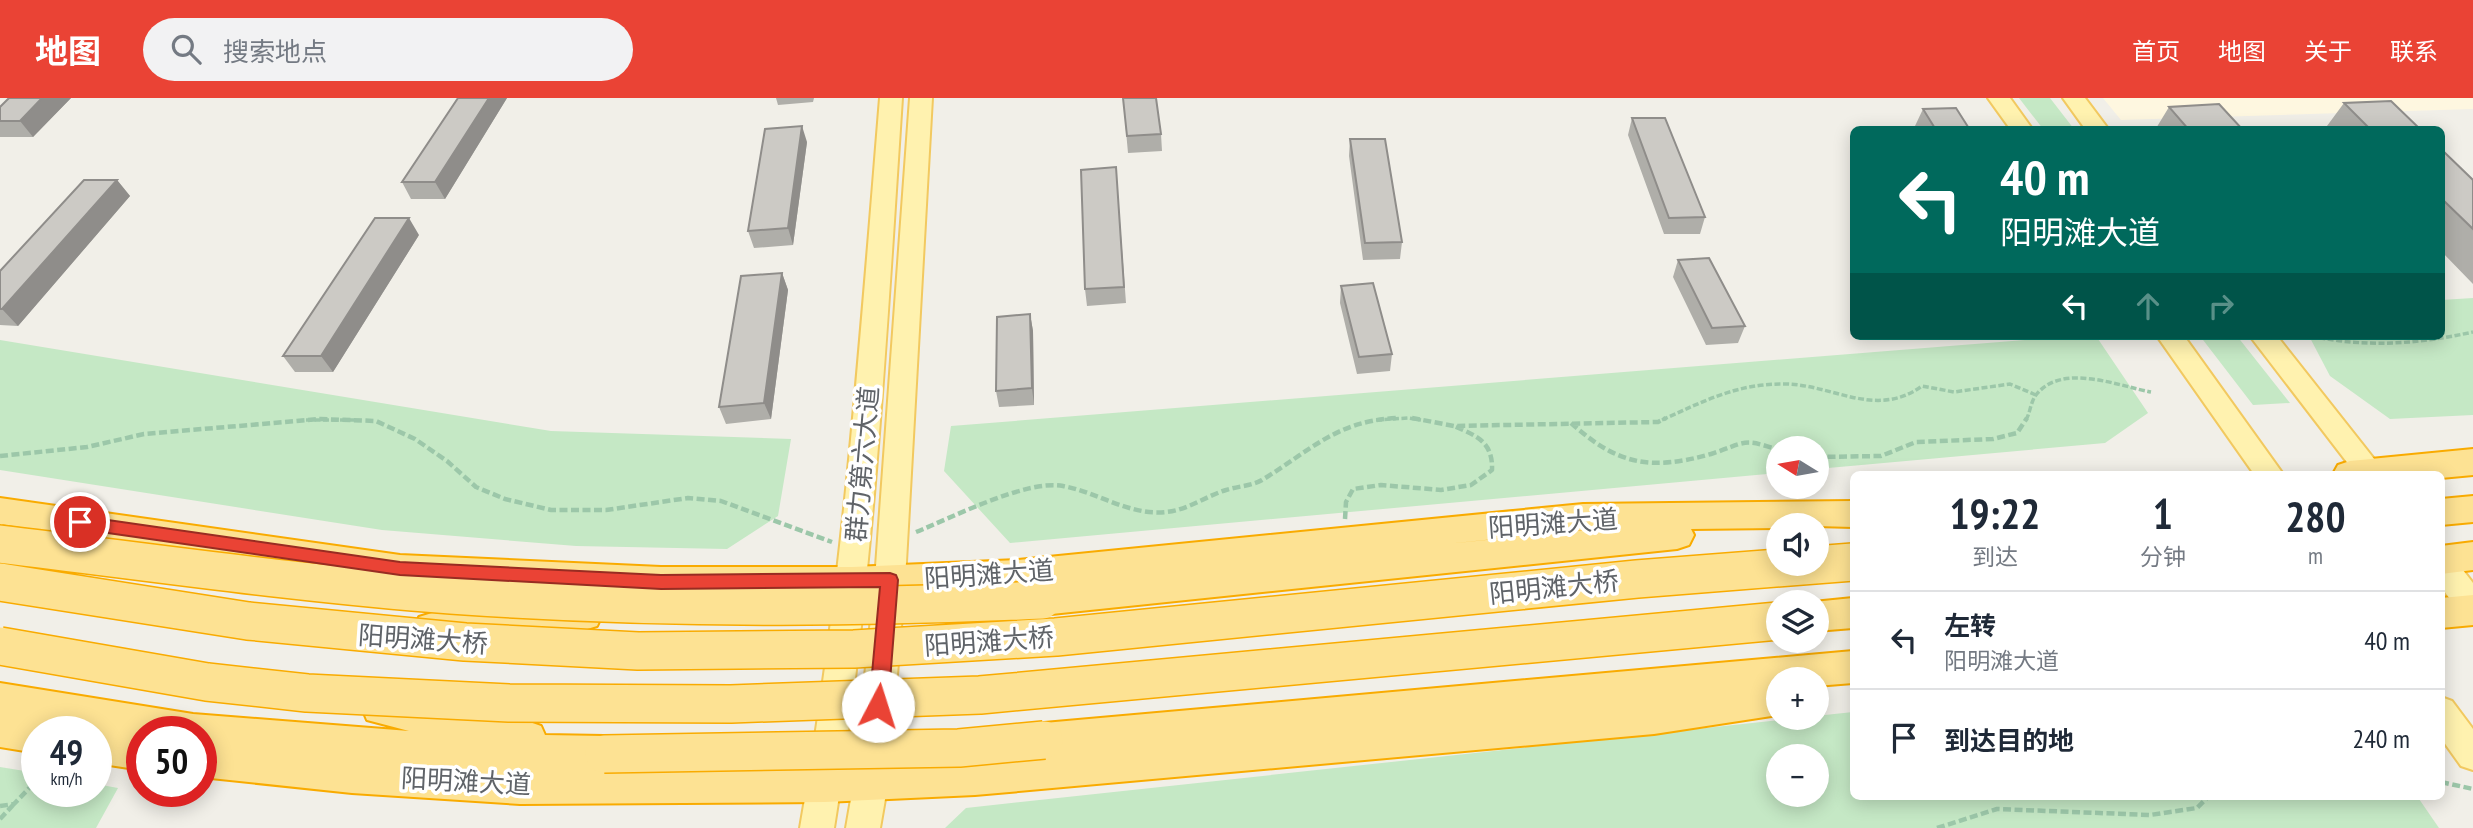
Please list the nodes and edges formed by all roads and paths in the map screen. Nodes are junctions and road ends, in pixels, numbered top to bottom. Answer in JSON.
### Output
{"nodes":[{"id":1,"x":891,"y":98,"type":"edge"},
{"id":2,"x":920,"y":98,"type":"edge"},
{"id":3,"x":1999,"y":98,"type":"edge"},
{"id":4,"x":2074,"y":98,"type":"edge"},
{"id":5,"x":2019,"y":126,"type":"edge"},
{"id":6,"x":2095,"y":126,"type":"edge"},
{"id":7,"x":2473,"y":332,"type":"edge"},
{"id":8,"x":2445,"y":337,"type":"edge"},
{"id":9,"x":2173,"y":340,"type":"edge"},
{"id":10,"x":2266,"y":340,"type":"edge"},
{"id":11,"x":2334,"y":340,"type":"edge"},
{"id":12,"x":2432,"y":340,"type":"edge"},
{"id":13,"x":2151,"y":392,"type":"dead end"},
{"id":14,"x":2036,"y":395,"type":"junction"},
{"id":15,"x":1570,"y":423,"type":"junction"},
{"id":16,"x":1454,"y":426,"type":"junction"},
{"id":17,"x":1766,"y":446,"type":"edge"},
{"id":18,"x":0,"y":456,"type":"edge"},
{"id":19,"x":1829,"y":457,"type":"edge"},
{"id":20,"x":2473,"y":462,"type":"edge"},
{"id":21,"x":2267,"y":471,"type":"edge"},
{"id":22,"x":2362,"y":471,"type":"edge"},
{"id":23,"x":2391,"y":471,"type":"edge"},
{"id":24,"x":2473,"y":509,"type":"edge"},
{"id":25,"x":0,"y":511,"type":"edge"},
{"id":26,"x":2445,"y":512,"type":"edge"},
{"id":27,"x":1841,"y":515,"type":"edge"},
{"id":28,"x":892,"y":540,"type":"junction"},
{"id":29,"x":1345,"y":541,"type":"junction"},
{"id":30,"x":0,"y":544,"type":"edge"},
{"id":31,"x":2473,"y":556,"type":"edge"},
{"id":32,"x":2445,"y":561,"type":"edge"},
{"id":33,"x":1850,"y":562,"type":"edge"},
{"id":34,"x":853,"y":566,"type":"junction"},
{"id":35,"x":2445,"y":568,"type":"edge"},
{"id":36,"x":890,"y":580,"type":"junction"},
{"id":37,"x":0,"y":582,"type":"edge"},
{"id":38,"x":680,"y":607,"type":"junction"},
{"id":39,"x":2473,"y":608,"type":"edge"},
{"id":40,"x":1850,"y":612,"type":"edge"},
{"id":41,"x":2445,"y":612,"type":"edge"},
{"id":42,"x":1829,"y":615,"type":"edge"},
{"id":43,"x":1766,"y":622,"type":"edge"},
{"id":44,"x":359,"y":634,"type":"junction"},
{"id":45,"x":0,"y":646,"type":"edge"},
{"id":46,"x":1850,"y":667,"type":"edge"},
{"id":47,"x":1850,"y":687,"type":"edge"},
{"id":48,"x":1829,"y":691,"type":"edge"},
{"id":49,"x":307,"y":693,"type":"junction"},
{"id":50,"x":0,"y":700,"type":"edge"},
{"id":51,"x":1766,"y":700,"type":"edge"},
{"id":52,"x":2445,"y":717,"type":"edge"},
{"id":53,"x":0,"y":730,"type":"edge"},
{"id":54,"x":21,"y":733,"type":"edge"},
{"id":55,"x":604,"y":754,"type":"junction"},
{"id":56,"x":2473,"y":755,"type":"edge"},
{"id":57,"x":217,"y":762,"type":"edge"},
{"id":58,"x":872,"y":782,"type":"junction"},
{"id":59,"x":2445,"y":783,"type":"edge"},
{"id":60,"x":825,"y":784,"type":"junction"},
{"id":61,"x":2473,"y":789,"type":"edge"},
{"id":62,"x":21,"y":797,"type":"edge"},
{"id":63,"x":2205,"y":800,"type":"edge"},
{"id":64,"x":14,"y":804,"type":"junction"},
{"id":65,"x":0,"y":806,"type":"edge"},
{"id":66,"x":0,"y":819,"type":"edge"},
{"id":67,"x":817,"y":828,"type":"edge"},
{"id":68,"x":863,"y":828,"type":"edge"},
{"id":69,"x":1937,"y":828,"type":"edge"}],
"edges":[{"from":1,"to":34,"type":"main road","name":"群力第六大道"},
{"from":2,"to":28,"type":"main road","name":"群力第六大道"},
{"from":3,"to":5,"type":"main road"},
{"from":4,"to":6,"type":"main road"},
{"from":7,"to":8,"type":"path"},
{"from":9,"to":21,"type":"main road"},
{"from":10,"to":22,"type":"main road"},
{"from":11,"to":12,"type":"path"},
{"from":13,"to":14,"type":"path"},
{"from":14,"to":15,"type":"path"},
{"from":14,"to":19,"type":"path"},
{"from":15,"to":16,"type":"path"},
{"from":15,"to":17,"type":"path"},
{"from":16,"to":28,"type":"path"},
{"from":16,"to":29,"type":"path"},
{"from":18,"to":34,"type":"path"},
{"from":20,"to":23,"type":"highway"},
{"from":24,"to":26,"type":"highway"},
{"from":25,"to":34,"type":"highway","name":"阳明滩大道"},
{"from":27,"to":29,"type":"highway","name":"阳明滩大道"},
{"from":27,"to":38,"type":"highway","bridge":true},
{"from":28,"to":36,"type":"main road","name":"群力第六大道"},
{"from":29,"to":36,"type":"highway","name":"阳明滩大道"},
{"from":30,"to":38,"type":"highway","bridge":true},
{"from":31,"to":32,"type":"highway"},
{"from":33,"to":44,"type":"highway","name":"阳明滩大桥","bridge":true},
{"from":34,"to":36,"type":"highway","name":"阳明滩大道"},
{"from":34,"to":60,"type":"main road","name":"群力第六大道"},
{"from":35,"to":39,"type":"main road"},
{"from":36,"to":58,"type":"main road","name":"群力第六大道"},
{"from":37,"to":44,"type":"highway","name":"阳明滩大桥","bridge":true},
{"from":38,"to":44,"type":"highway","bridge":true},
{"from":39,"to":41,"type":"highway"},
{"from":40,"to":42,"type":"highway"},
{"from":43,"to":49,"type":"highway","name":"阳明滩大桥","bridge":true},
{"from":45,"to":49,"type":"highway","name":"阳明滩大桥","bridge":true},
{"from":46,"to":55,"type":"highway","bridge":true},
{"from":47,"to":48,"type":"highway"},
{"from":49,"to":55,"type":"highway","bridge":true},
{"from":50,"to":55,"type":"highway"},
{"from":51,"to":58,"type":"highway","name":"阳明滩大道"},
{"from":52,"to":56,"type":"main road"},
{"from":53,"to":54,"type":"highway"},
{"from":57,"to":60,"type":"highway","name":"阳明滩大道"},
{"from":58,"to":60,"type":"highway","name":"阳明滩大道"},
{"from":58,"to":68,"type":"main road","name":"群力第六大道"},
{"from":59,"to":61,"type":"path"},
{"from":60,"to":67,"type":"main road","name":"群力第六大道"},
{"from":62,"to":64,"type":"path"},
{"from":63,"to":69,"type":"path"},
{"from":64,"to":65,"type":"path"},
{"from":64,"to":66,"type":"path"}]}
